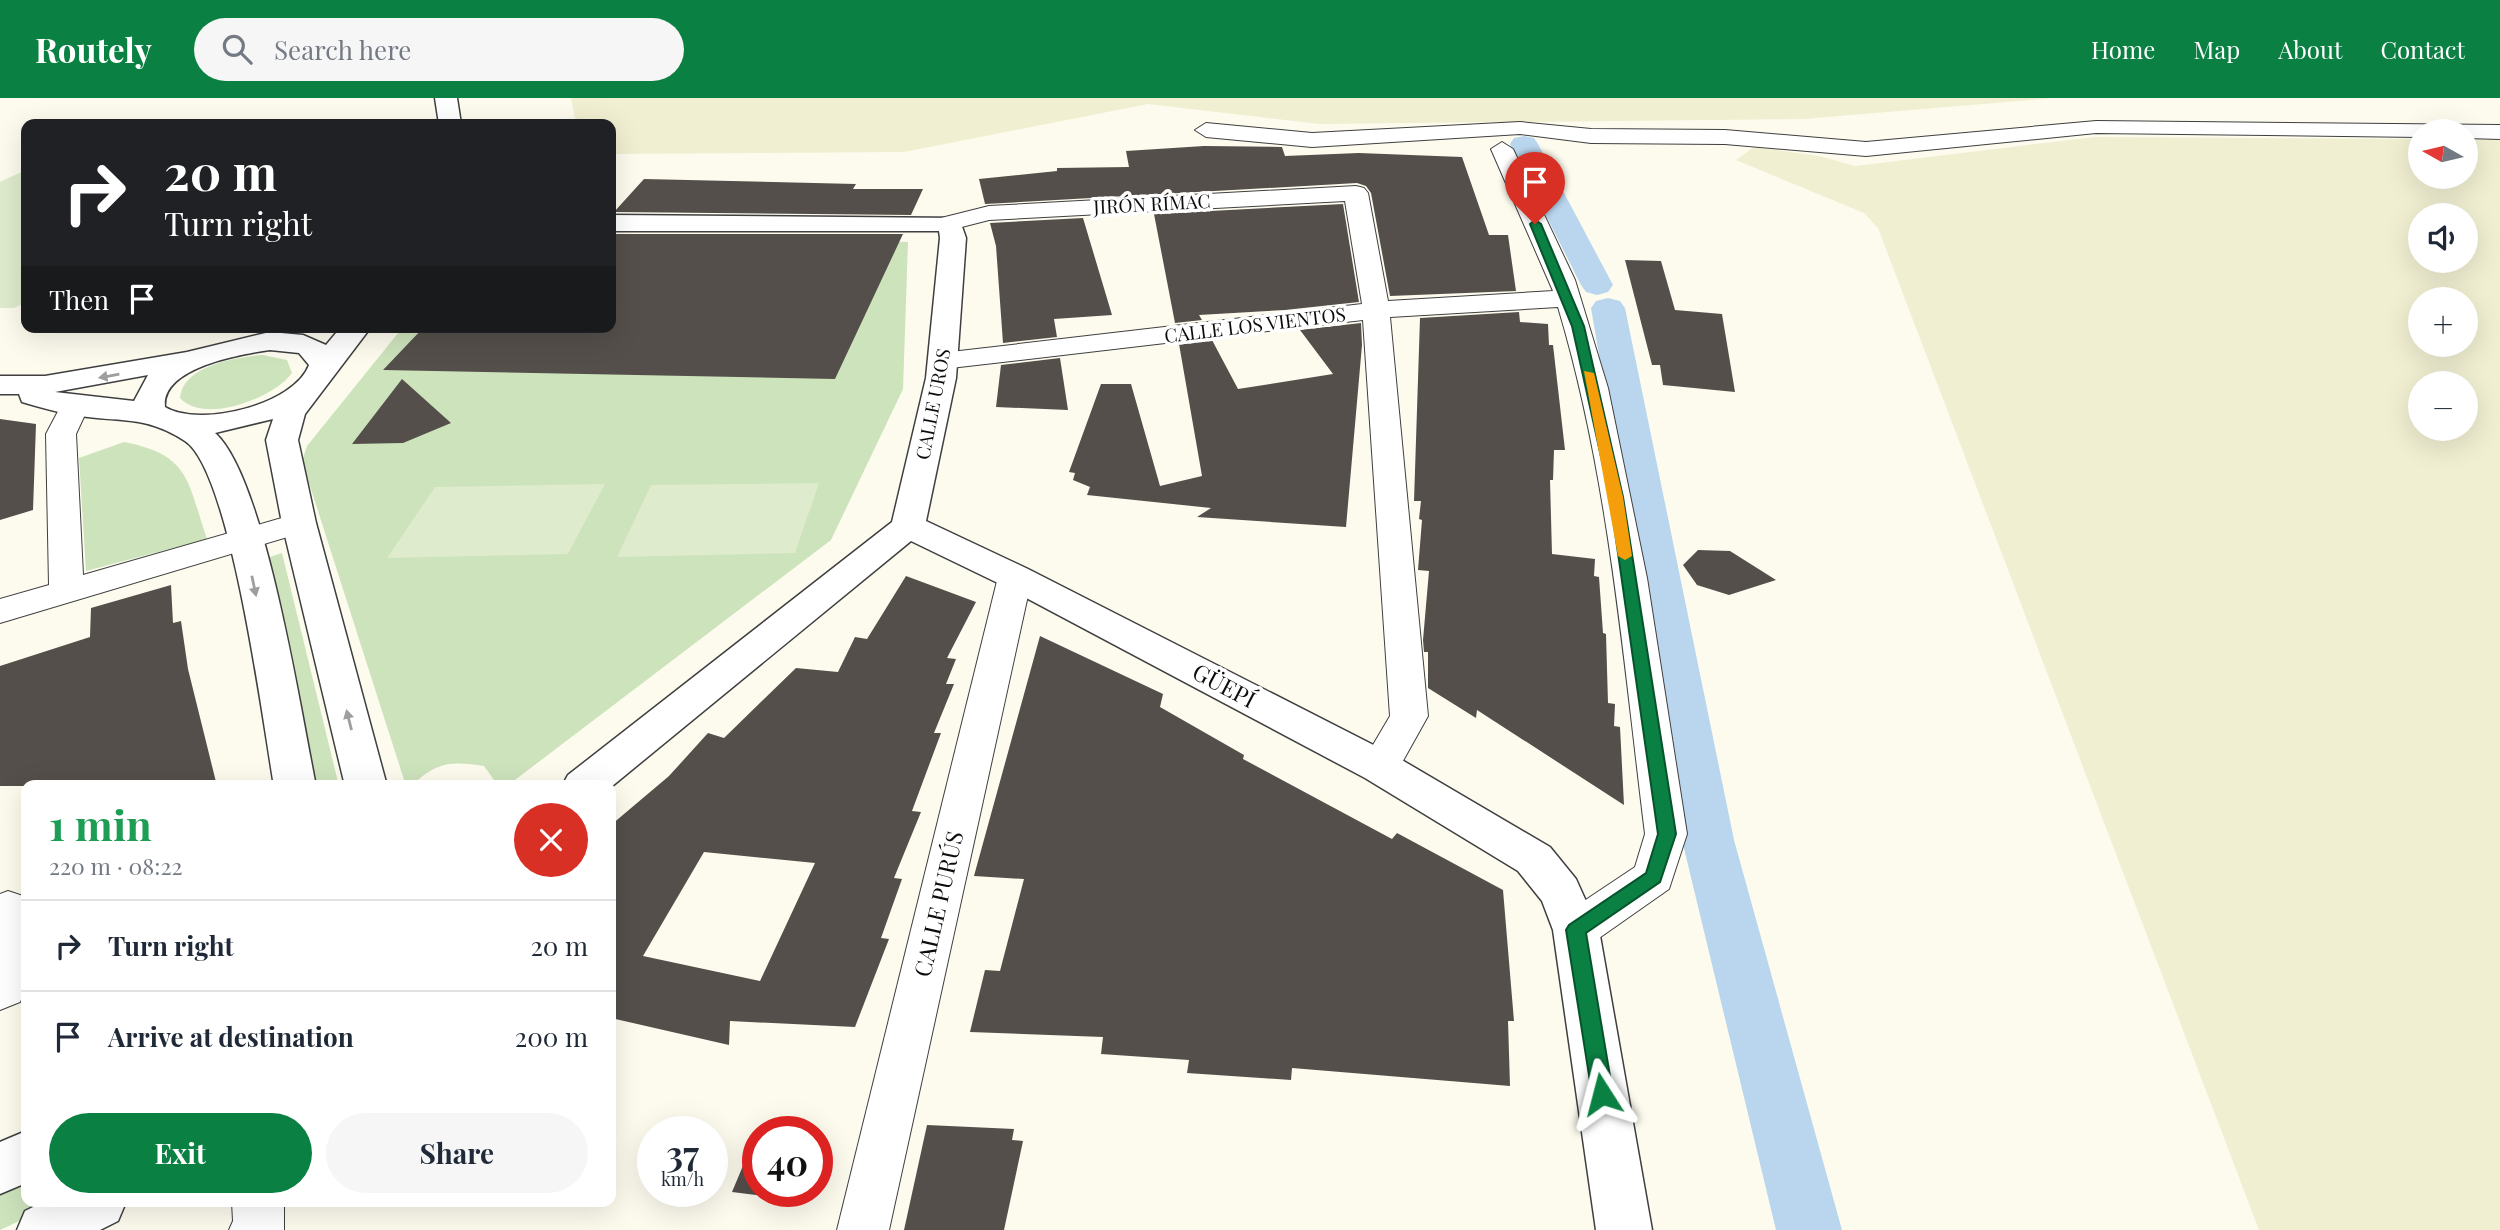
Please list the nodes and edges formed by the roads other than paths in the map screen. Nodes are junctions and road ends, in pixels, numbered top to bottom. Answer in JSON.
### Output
{"nodes":[{"id":1,"x":446,"y":98,"type":"edge"},
{"id":2,"x":449,"y":119,"type":"edge"},
{"id":3,"x":1206,"y":130,"type":"dead end"},
{"id":4,"x":2408,"y":130,"type":"edge"},
{"id":5,"x":2478,"y":131,"type":"edge"},
{"id":6,"x":2500,"y":132,"type":"edge"},
{"id":7,"x":1502,"y":149,"type":"dead end"},
{"id":8,"x":616,"y":223,"type":"edge"},
{"id":9,"x":951,"y":231,"type":"junction"},
{"id":10,"x":1568,"y":298,"type":"junction"},
{"id":11,"x":1376,"y":310,"type":"junction"},
{"id":12,"x":268,"y":333,"type":"edge"},
{"id":13,"x":352,"y":333,"type":"edge"},
{"id":14,"x":243,"y":345,"type":"junction"},
{"id":15,"x":200,"y":357,"type":"junction"},
{"id":16,"x":942,"y":361,"type":"junction"},
{"id":17,"x":317,"y":377,"type":"junction"},
{"id":18,"x":0,"y":387,"type":"edge"},
{"id":19,"x":74,"y":406,"type":"junction"},
{"id":20,"x":165,"y":418,"type":"junction"},
{"id":21,"x":299,"y":523,"type":"junction"},
{"id":22,"x":908,"y":526,"type":"junction"},
{"id":23,"x":245,"y":539,"type":"junction"},
{"id":24,"x":1015,"y":577,"type":"junction"},
{"id":25,"x":67,"y":592,"type":"junction"},
{"id":26,"x":0,"y":611,"type":"edge"},
{"id":27,"x":1380,"y":767,"type":"junction"},
{"id":28,"x":294,"y":780,"type":"edge"},
{"id":29,"x":364,"y":780,"type":"edge"},
{"id":30,"x":590,"y":780,"type":"edge"},
{"id":31,"x":0,"y":912,"type":"edge"},
{"id":32,"x":1576,"y":930,"type":"junction"},
{"id":33,"x":0,"y":990,"type":"edge"},
{"id":34,"x":21,"y":1158,"type":"edge"},
{"id":35,"x":0,"y":1169,"type":"edge"},
{"id":36,"x":89,"y":1207,"type":"edge"},
{"id":37,"x":258,"y":1207,"type":"edge"},
{"id":38,"x":45,"y":1230,"type":"edge"},
{"id":39,"x":255,"y":1230,"type":"edge"},
{"id":40,"x":863,"y":1230,"type":"edge"},
{"id":41,"x":1624,"y":1230,"type":"edge"}],
"edges":[{"from":1,"to":2,"type":"street"},
{"from":3,"to":4,"type":"street"},
{"from":5,"to":6,"type":"street"},
{"from":7,"to":10,"type":"street"},
{"from":8,"to":9,"type":"street"},
{"from":9,"to":11,"type":"street","name":"JIRÓN RÍMAC"},
{"from":9,"to":16,"type":"street","name":"CALLE UROS"},
{"from":10,"to":11,"type":"street","name":"CALLE LOS VIENTOS"},
{"from":10,"to":32,"type":"street"},
{"from":11,"to":16,"type":"street","name":"CALLE LOS VIENTOS"},
{"from":11,"to":27,"type":"street"},
{"from":12,"to":14,"type":"street"},
{"from":13,"to":17,"type":"street"},
{"from":14,"to":15,"type":"street"},
{"from":14,"to":17,"type":"street"},
{"from":15,"to":18,"type":"street","one_way":true},
{"from":15,"to":20,"type":"street"},
{"from":16,"to":22,"type":"street","name":"CALLE UROS"},
{"from":17,"to":20,"type":"street"},
{"from":17,"to":21,"type":"street"},
{"from":18,"to":19,"type":"street"},
{"from":19,"to":20,"type":"street"},
{"from":19,"to":25,"type":"street"},
{"from":20,"to":23,"type":"street"},
{"from":21,"to":23,"type":"street"},
{"from":29,"to":21,"type":"street","one_way":true},
{"from":22,"to":24,"type":"street","name":"GÜEPÍ"},
{"from":22,"to":30,"type":"street"},
{"from":23,"to":25,"type":"street"},
{"from":23,"to":28,"type":"street","one_way":true},
{"from":24,"to":27,"type":"street","name":"GÜEPÍ"},
{"from":24,"to":40,"type":"street","name":"CALLE PURÚS"},
{"from":25,"to":26,"type":"street"},
{"from":27,"to":32,"type":"street","name":"GÜEPÍ"},
{"from":31,"to":33,"type":"street"},
{"from":32,"to":41,"type":"street","name":"GÜEPÍ"},
{"from":34,"to":35,"type":"street"},
{"from":36,"to":38,"type":"street"},
{"from":37,"to":39,"type":"street"}]}
